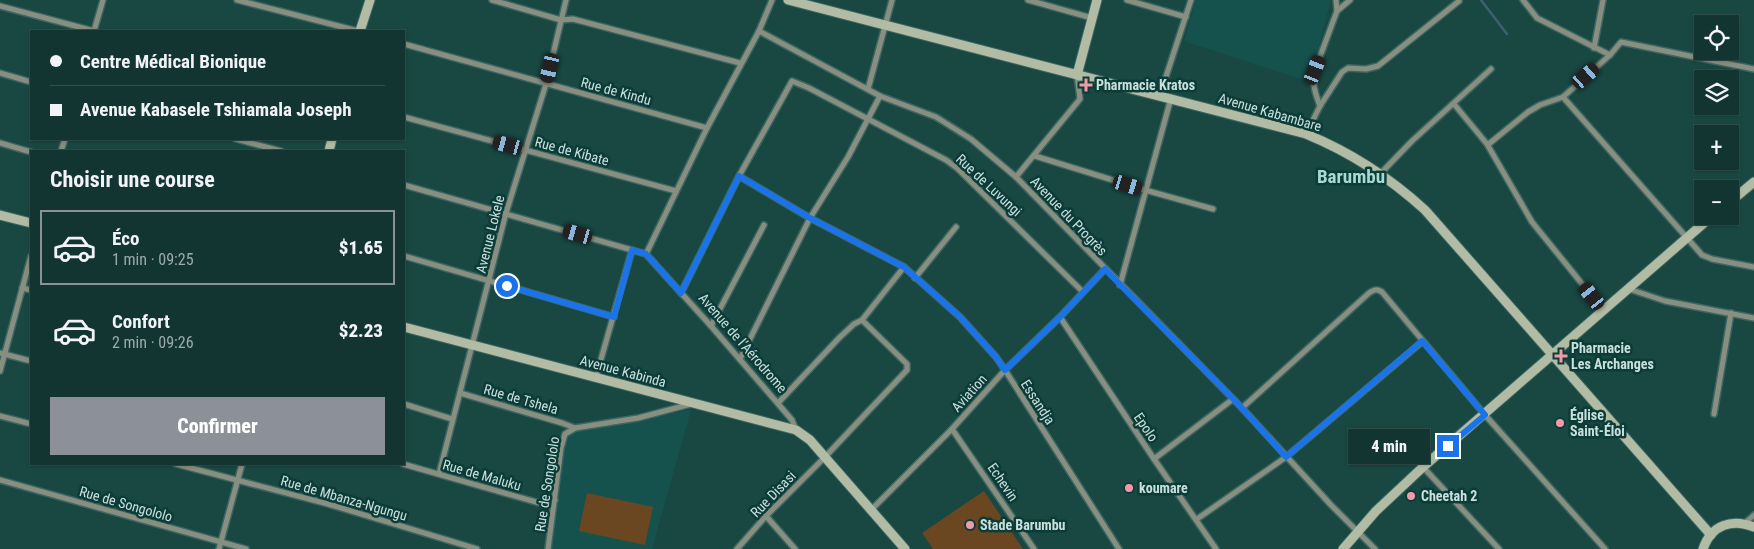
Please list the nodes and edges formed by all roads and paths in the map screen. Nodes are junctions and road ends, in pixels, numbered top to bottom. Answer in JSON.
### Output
{"nodes":[{"id":1,"x":103,"y":0,"type":"edge"},
{"id":2,"x":237,"y":0,"type":"edge"},
{"id":3,"x":370,"y":0,"type":"edge"},
{"id":4,"x":492,"y":0,"type":"edge"},
{"id":5,"x":566,"y":0,"type":"edge"},
{"id":6,"x":772,"y":0,"type":"edge"},
{"id":7,"x":788,"y":0,"type":"edge"},
{"id":8,"x":892,"y":0,"type":"edge"},
{"id":9,"x":1028,"y":0,"type":"edge"},
{"id":10,"x":1097,"y":0,"type":"edge"},
{"id":11,"x":1127,"y":0,"type":"edge"},
{"id":12,"x":1192,"y":0,"type":"edge"},
{"id":13,"x":1336,"y":0,"type":"edge"},
{"id":14,"x":1350,"y":0,"type":"edge"},
{"id":15,"x":1523,"y":0,"type":"edge"},
{"id":16,"x":1603,"y":0,"type":"edge"},
{"id":17,"x":1458,"y":2,"type":"dead end"},
{"id":18,"x":0,"y":6,"type":"edge"},
{"id":19,"x":1337,"y":11,"type":"junction"},
{"id":20,"x":1186,"y":17,"type":"junction"},
{"id":21,"x":1092,"y":18,"type":"junction"},
{"id":22,"x":561,"y":20,"type":"junction"},
{"id":23,"x":885,"y":25,"type":"junction"},
{"id":24,"x":90,"y":30,"type":"edge"},
{"id":25,"x":94,"y":30,"type":"edge"},
{"id":26,"x":355,"y":30,"type":"edge"},
{"id":27,"x":359,"y":30,"type":"edge"},
{"id":28,"x":759,"y":32,"type":"junction"},
{"id":29,"x":405,"y":44,"type":"edge"},
{"id":30,"x":1594,"y":48,"type":"junction"},
{"id":31,"x":1610,"y":55,"type":"junction"},
{"id":32,"x":740,"y":63,"type":"junction"},
{"id":33,"x":1491,"y":69,"type":"dead end"},
{"id":34,"x":1754,"y":69,"type":"edge"},
{"id":35,"x":0,"y":74,"type":"edge"},
{"id":36,"x":1077,"y":75,"type":"junction"},
{"id":37,"x":30,"y":82,"type":"edge"},
{"id":38,"x":546,"y":84,"type":"junction"},
{"id":39,"x":868,"y":89,"type":"junction"},
{"id":40,"x":1160,"y":95,"type":"junction"},
{"id":41,"x":880,"y":96,"type":"junction"},
{"id":42,"x":1563,"y":97,"type":"junction"},
{"id":43,"x":1171,"y":98,"type":"junction"},
{"id":44,"x":1454,"y":104,"type":"junction"},
{"id":45,"x":1320,"y":106,"type":"junction"},
{"id":46,"x":405,"y":117,"type":"edge"},
{"id":47,"x":868,"y":119,"type":"junction"},
{"id":48,"x":707,"y":128,"type":"junction"},
{"id":49,"x":1306,"y":134,"type":"junction"},
{"id":50,"x":240,"y":140,"type":"edge"},
{"id":51,"x":0,"y":143,"type":"edge"},
{"id":52,"x":1487,"y":144,"type":"junction"},
{"id":53,"x":277,"y":150,"type":"edge"},
{"id":54,"x":526,"y":150,"type":"junction"},
{"id":55,"x":30,"y":152,"type":"edge"},
{"id":56,"x":1034,"y":156,"type":"junction"},
{"id":57,"x":1380,"y":174,"type":"junction"},
{"id":58,"x":739,"y":176,"type":"junction"},
{"id":59,"x":1016,"y":177,"type":"junction"},
{"id":60,"x":1754,"y":182,"type":"edge"},
{"id":61,"x":405,"y":185,"type":"edge"},
{"id":62,"x":1145,"y":190,"type":"junction"},
{"id":63,"x":676,"y":191,"type":"junction"},
{"id":64,"x":1739,"y":194,"type":"edge"},
{"id":65,"x":1213,"y":209,"type":"dead end"},
{"id":66,"x":506,"y":214,"type":"junction"},
{"id":67,"x":0,"y":215,"type":"edge"},
{"id":68,"x":810,"y":218,"type":"junction"},
{"id":69,"x":30,"y":223,"type":"edge"},
{"id":70,"x":764,"y":225,"type":"dead end"},
{"id":71,"x":1701,"y":225,"type":"edge"},
{"id":72,"x":956,"y":226,"type":"dead end"},
{"id":73,"x":1686,"y":238,"type":"junction"},
{"id":74,"x":632,"y":250,"type":"junction"},
{"id":75,"x":646,"y":254,"type":"junction"},
{"id":76,"x":405,"y":256,"type":"edge"},
{"id":77,"x":30,"y":260,"type":"edge"},
{"id":78,"x":904,"y":267,"type":"junction"},
{"id":79,"x":1754,"y":267,"type":"edge"},
{"id":80,"x":1105,"y":269,"type":"junction"},
{"id":81,"x":915,"y":278,"type":"junction"},
{"id":82,"x":490,"y":281,"type":"junction"},
{"id":83,"x":1120,"y":285,"type":"junction"},
{"id":84,"x":22,"y":288,"type":"junction"},
{"id":85,"x":1629,"y":288,"type":"junction"},
{"id":86,"x":30,"y":290,"type":"edge"},
{"id":87,"x":1083,"y":292,"type":"junction"},
{"id":88,"x":681,"y":293,"type":"junction"},
{"id":89,"x":1604,"y":311,"type":"junction"},
{"id":90,"x":1731,"y":313,"type":"junction"},
{"id":91,"x":614,"y":317,"type":"junction"},
{"id":92,"x":1060,"y":317,"type":"junction"},
{"id":93,"x":1754,"y":318,"type":"edge"},
{"id":94,"x":862,"y":320,"type":"junction"},
{"id":95,"x":711,"y":326,"type":"junction"},
{"id":96,"x":405,"y":327,"type":"edge"},
{"id":97,"x":1422,"y":341,"type":"junction"},
{"id":98,"x":472,"y":346,"type":"junction"},
{"id":99,"x":2,"y":353,"type":"edge"},
{"id":100,"x":1552,"y":356,"type":"junction"},
{"id":101,"x":740,"y":359,"type":"junction"},
{"id":102,"x":30,"y":361,"type":"edge"},
{"id":103,"x":1005,"y":370,"type":"junction"},
{"id":104,"x":0,"y":371,"type":"edge"},
{"id":105,"x":596,"y":377,"type":"junction"},
{"id":106,"x":460,"y":393,"type":"junction"},
{"id":107,"x":1233,"y":399,"type":"junction"},
{"id":108,"x":692,"y":403,"type":"junction"},
{"id":109,"x":778,"y":403,"type":"junction"},
{"id":110,"x":405,"y":404,"type":"edge"},
{"id":111,"x":1242,"y":408,"type":"junction"},
{"id":112,"x":1714,"y":414,"type":"dead end"},
{"id":113,"x":1485,"y":415,"type":"junction"},
{"id":114,"x":0,"y":416,"type":"edge"},
{"id":115,"x":452,"y":419,"type":"junction"},
{"id":116,"x":30,"y":424,"type":"edge"},
{"id":117,"x":575,"y":428,"type":"junction"},
{"id":118,"x":952,"y":429,"type":"junction"},
{"id":119,"x":796,"y":430,"type":"junction"},
{"id":120,"x":825,"y":457,"type":"junction"},
{"id":121,"x":1286,"y":457,"type":"junction"},
{"id":122,"x":1154,"y":460,"type":"junction"},
{"id":123,"x":180,"y":465,"type":"edge"},
{"id":124,"x":242,"y":465,"type":"edge"},
{"id":125,"x":405,"y":465,"type":"edge"},
{"id":126,"x":1423,"y":467,"type":"junction"},
{"id":127,"x":439,"y":474,"type":"junction"},
{"id":128,"x":0,"y":480,"type":"edge"},
{"id":129,"x":238,"y":480,"type":"junction"},
{"id":130,"x":555,"y":500,"type":"junction"},
{"id":131,"x":871,"y":510,"type":"junction"},
{"id":132,"x":1754,"y":515,"type":"edge"},
{"id":133,"x":766,"y":516,"type":"junction"},
{"id":134,"x":1197,"y":519,"type":"junction"},
{"id":135,"x":1745,"y":523,"type":"junction"},
{"id":136,"x":1754,"y":527,"type":"edge"},
{"id":137,"x":1357,"y":532,"type":"junction"},
{"id":138,"x":1711,"y":535,"type":"junction"},
{"id":139,"x":221,"y":543,"type":"junction"},
{"id":140,"x":219,"y":549,"type":"edge"},
{"id":141,"x":246,"y":549,"type":"edge"},
{"id":142,"x":476,"y":549,"type":"edge"},
{"id":143,"x":548,"y":549,"type":"edge"},
{"id":144,"x":738,"y":549,"type":"edge"},
{"id":145,"x":795,"y":549,"type":"edge"},
{"id":146,"x":905,"y":549,"type":"edge"},
{"id":147,"x":1034,"y":549,"type":"edge"},
{"id":148,"x":1119,"y":549,"type":"edge"},
{"id":149,"x":1216,"y":549,"type":"edge"},
{"id":150,"x":1343,"y":549,"type":"edge"},
{"id":151,"x":1375,"y":549,"type":"edge"},
{"id":152,"x":1499,"y":549,"type":"edge"},
{"id":153,"x":1605,"y":549,"type":"edge"},
{"id":154,"x":1703,"y":549,"type":"edge"}],
"edges":[{"from":1,"to":25,"type":"street"},
{"from":2,"to":26,"type":"street"},
{"from":3,"to":27,"type":"main road"},
{"from":4,"to":22,"type":"street"},
{"from":5,"to":22,"type":"street","name":"Avenue Lokele"},
{"from":6,"to":28,"type":"street"},
{"from":7,"to":23,"type":"main road","name":"Avenue Kabambare"},
{"from":8,"to":23,"type":"street"},
{"from":9,"to":21,"type":"street"},
{"from":10,"to":21,"type":"main road"},
{"from":11,"to":20,"type":"street"},
{"from":12,"to":20,"type":"street"},
{"from":13,"to":19,"type":"street"},
{"from":14,"to":19,"type":"street"},
{"from":15,"to":30,"type":"street"},
{"from":16,"to":30,"type":"street"},
{"from":17,"to":45,"type":"street"},
{"from":18,"to":24,"type":"street"},
{"from":19,"to":45,"type":"street"},
{"from":20,"to":40,"type":"street"},
{"from":21,"to":36,"type":"main road"},
{"from":22,"to":32,"type":"street"},
{"from":22,"to":38,"type":"street","name":"Avenue Lokele"},
{"from":23,"to":36,"type":"main road","name":"Avenue Kabambare"},
{"from":23,"to":39,"type":"street"},
{"from":28,"to":32,"type":"street"},
{"from":28,"to":39,"type":"street","name":"Avenue du Progrès"},
{"from":29,"to":38,"type":"street","name":"Rue de Kindu"},
{"from":30,"to":31,"type":"street"},
{"from":31,"to":34,"type":"street"},
{"from":31,"to":42,"type":"street"},
{"from":32,"to":48,"type":"street"},
{"from":33,"to":44,"type":"street"},
{"from":35,"to":37,"type":"street"},
{"from":36,"to":40,"type":"main road","name":"Avenue Kabambare"},
{"from":36,"to":56,"type":"street"},
{"from":38,"to":48,"type":"street","name":"Rue de Kindu"},
{"from":38,"to":54,"type":"street","name":"Avenue Lokele"},
{"from":39,"to":41,"type":"street","name":"Avenue du Progrès"},
{"from":40,"to":43,"type":"main road","name":"Avenue Kabambare"},
{"from":41,"to":47,"type":"street"},
{"from":41,"to":59,"type":"street","name":"Avenue du Progrès"},
{"from":42,"to":52,"type":"street"},
{"from":42,"to":73,"type":"street"},
{"from":43,"to":49,"type":"main road","name":"Avenue Kabambare"},
{"from":43,"to":62,"type":"street"},
{"from":44,"to":52,"type":"street"},
{"from":44,"to":57,"type":"street"},
{"from":45,"to":49,"type":"street"},
{"from":46,"to":54,"type":"street","name":"Rue de Kibate"},
{"from":47,"to":58,"type":"street","name":"Rue de Luvungi"},
{"from":47,"to":68,"type":"street"},
{"from":47,"to":87,"type":"street","name":"Rue de Luvungi"},
{"from":48,"to":63,"type":"street"},
{"from":49,"to":57,"type":"main road","name":"Avenue Kabambare"},
{"from":50,"to":53,"type":"street"},
{"from":51,"to":55,"type":"street"},
{"from":52,"to":89,"type":"street"},
{"from":54,"to":63,"type":"street","name":"Rue de Kibate"},
{"from":54,"to":66,"type":"street","name":"Avenue Lokele"},
{"from":56,"to":59,"type":"street"},
{"from":56,"to":62,"type":"street"},
{"from":57,"to":100,"type":"main road","name":"Avenue Kabambare"},
{"from":58,"to":68,"type":"street","name":"Essandja"},
{"from":58,"to":88,"type":"street"},
{"from":59,"to":80,"type":"street","name":"Avenue du Progrès"},
{"from":60,"to":64,"type":"main road"},
{"from":61,"to":66,"type":"street"},
{"from":62,"to":65,"type":"street"},
{"from":62,"to":83,"type":"street"},
{"from":63,"to":75,"type":"street"},
{"from":66,"to":74,"type":"street"},
{"from":66,"to":82,"type":"street","name":"Avenue Lokele"},
{"from":67,"to":69,"type":"main road"},
{"from":68,"to":78,"type":"street","name":"Essandja"},
{"from":68,"to":101,"type":"street"},
{"from":70,"to":95,"type":"street"},
{"from":71,"to":73,"type":"main road"},
{"from":72,"to":81,"type":"street"},
{"from":73,"to":79,"type":"street"},
{"from":73,"to":85,"type":"main road"},
{"from":74,"to":75,"type":"street"},
{"from":74,"to":91,"type":"street"},
{"from":75,"to":88,"type":"street","name":"Avenue de l’Aérodrome"},
{"from":76,"to":82,"type":"street"},
{"from":77,"to":84,"type":"street"},
{"from":78,"to":81,"type":"street","name":"Essandja"},
{"from":78,"to":94,"type":"street"},
{"from":80,"to":83,"type":"street","name":"Avenue du Progrès"},
{"from":80,"to":87,"type":"street","name":"Aviation"},
{"from":81,"to":103,"type":"street","name":"Essandja"},
{"from":82,"to":91,"type":"street"},
{"from":82,"to":98,"type":"street","name":"Avenue Lokele"},
{"from":83,"to":107,"type":"street","name":"Avenue du Progrès"},
{"from":84,"to":86,"type":"street"},
{"from":84,"to":99,"type":"street"},
{"from":85,"to":89,"type":"main road"},
{"from":85,"to":90,"type":"street"},
{"from":87,"to":92,"type":"street","name":"Aviation"},
{"from":88,"to":95,"type":"street","name":"Avenue de l’Aérodrome"},
{"from":89,"to":100,"type":"main road"},
{"from":90,"to":93,"type":"street"},
{"from":90,"to":112,"type":"street"},
{"from":91,"to":105,"type":"street"},
{"from":92,"to":103,"type":"street","name":"Aviation"},
{"from":92,"to":122,"type":"street","name":"Epolo"},
{"from":94,"to":109,"type":"street"},
{"from":94,"to":120,"type":"street","name":"Rue Disasi"},
{"from":95,"to":101,"type":"street","name":"Avenue de l’Aérodrome"},
{"from":96,"to":98,"type":"main road","name":"Avenue Kabinda"},
{"from":97,"to":111,"type":"street"},
{"from":97,"to":113,"type":"street"},
{"from":97,"to":121,"type":"street"},
{"from":98,"to":105,"type":"main road","name":"Avenue Kabinda"},
{"from":98,"to":106,"type":"street","name":"Avenue Lokele"},
{"from":99,"to":102,"type":"street"},
{"from":99,"to":104,"type":"street"},
{"from":100,"to":113,"type":"main road"},
{"from":100,"to":138,"type":"main road","name":"Avenue Kabambare"},
{"from":101,"to":109,"type":"street","name":"Avenue de l’Aérodrome"},
{"from":103,"to":118,"type":"street","name":"Aviation"},
{"from":103,"to":148,"type":"street","name":"Essandja"},
{"from":105,"to":108,"type":"main road","name":"Avenue Kabinda"},
{"from":106,"to":115,"type":"street","name":"Avenue Lokele"},
{"from":106,"to":117,"type":"street","name":"Rue de Tshela"},
{"from":107,"to":111,"type":"street","name":"Avenue du Progrès"},
{"from":107,"to":122,"type":"street"},
{"from":108,"to":117,"type":"street","name":"Rue de Songololo"},
{"from":108,"to":119,"type":"main road","name":"Avenue Kabinda"},
{"from":109,"to":119,"type":"street","name":"Avenue de l’Aérodrome"},
{"from":110,"to":115,"type":"street"},
{"from":111,"to":121,"type":"street","name":"Avenue du Progrès"},
{"from":113,"to":126,"type":"main road"},
{"from":113,"to":153,"type":"street"},
{"from":114,"to":116,"type":"street"},
{"from":115,"to":127,"type":"street","name":"Avenue Lokele"},
{"from":117,"to":130,"type":"street","name":"Rue de Songololo"},
{"from":118,"to":131,"type":"street","name":"Aviation"},
{"from":118,"to":147,"type":"street","name":"Echevin"},
{"from":119,"to":120,"type":"main road","name":"Avenue Kabinda"},
{"from":120,"to":131,"type":"main road"},
{"from":120,"to":133,"type":"street","name":"Rue Disasi"},
{"from":121,"to":134,"type":"street"},
{"from":121,"to":137,"type":"street","name":"Avenue du Progrès"},
{"from":122,"to":134,"type":"street","name":"Epolo"},
{"from":123,"to":129,"type":"street","name":"Rue de Mbanza-Ngungu"},
{"from":124,"to":129,"type":"street"},
{"from":125,"to":127,"type":"street","name":"Rue de Maluku"},
{"from":126,"to":137,"type":"main road"},
{"from":126,"to":152,"type":"street"},
{"from":127,"to":130,"type":"street","name":"Rue de Maluku"},
{"from":128,"to":139,"type":"street","name":"Rue de Songololo"},
{"from":129,"to":139,"type":"street"},
{"from":129,"to":142,"type":"street","name":"Rue de Mbanza-Ngungu"},
{"from":130,"to":143,"type":"street","name":"Rue de Songololo"},
{"from":131,"to":146,"type":"main road"},
{"from":132,"to":135,"type":"street"},
{"from":133,"to":144,"type":"street","name":"Rue Disasi"},
{"from":133,"to":145,"type":"street"},
{"from":134,"to":149,"type":"street","name":"Epolo"},
{"from":135,"to":136,"type":"main road"},
{"from":135,"to":138,"type":"main road"},
{"from":137,"to":150,"type":"main road"},
{"from":137,"to":151,"type":"street","name":"Avenue du Progrès"},
{"from":138,"to":154,"type":"main road"},
{"from":139,"to":140,"type":"street"},
{"from":139,"to":141,"type":"street","name":"Rue de Songololo"}]}
